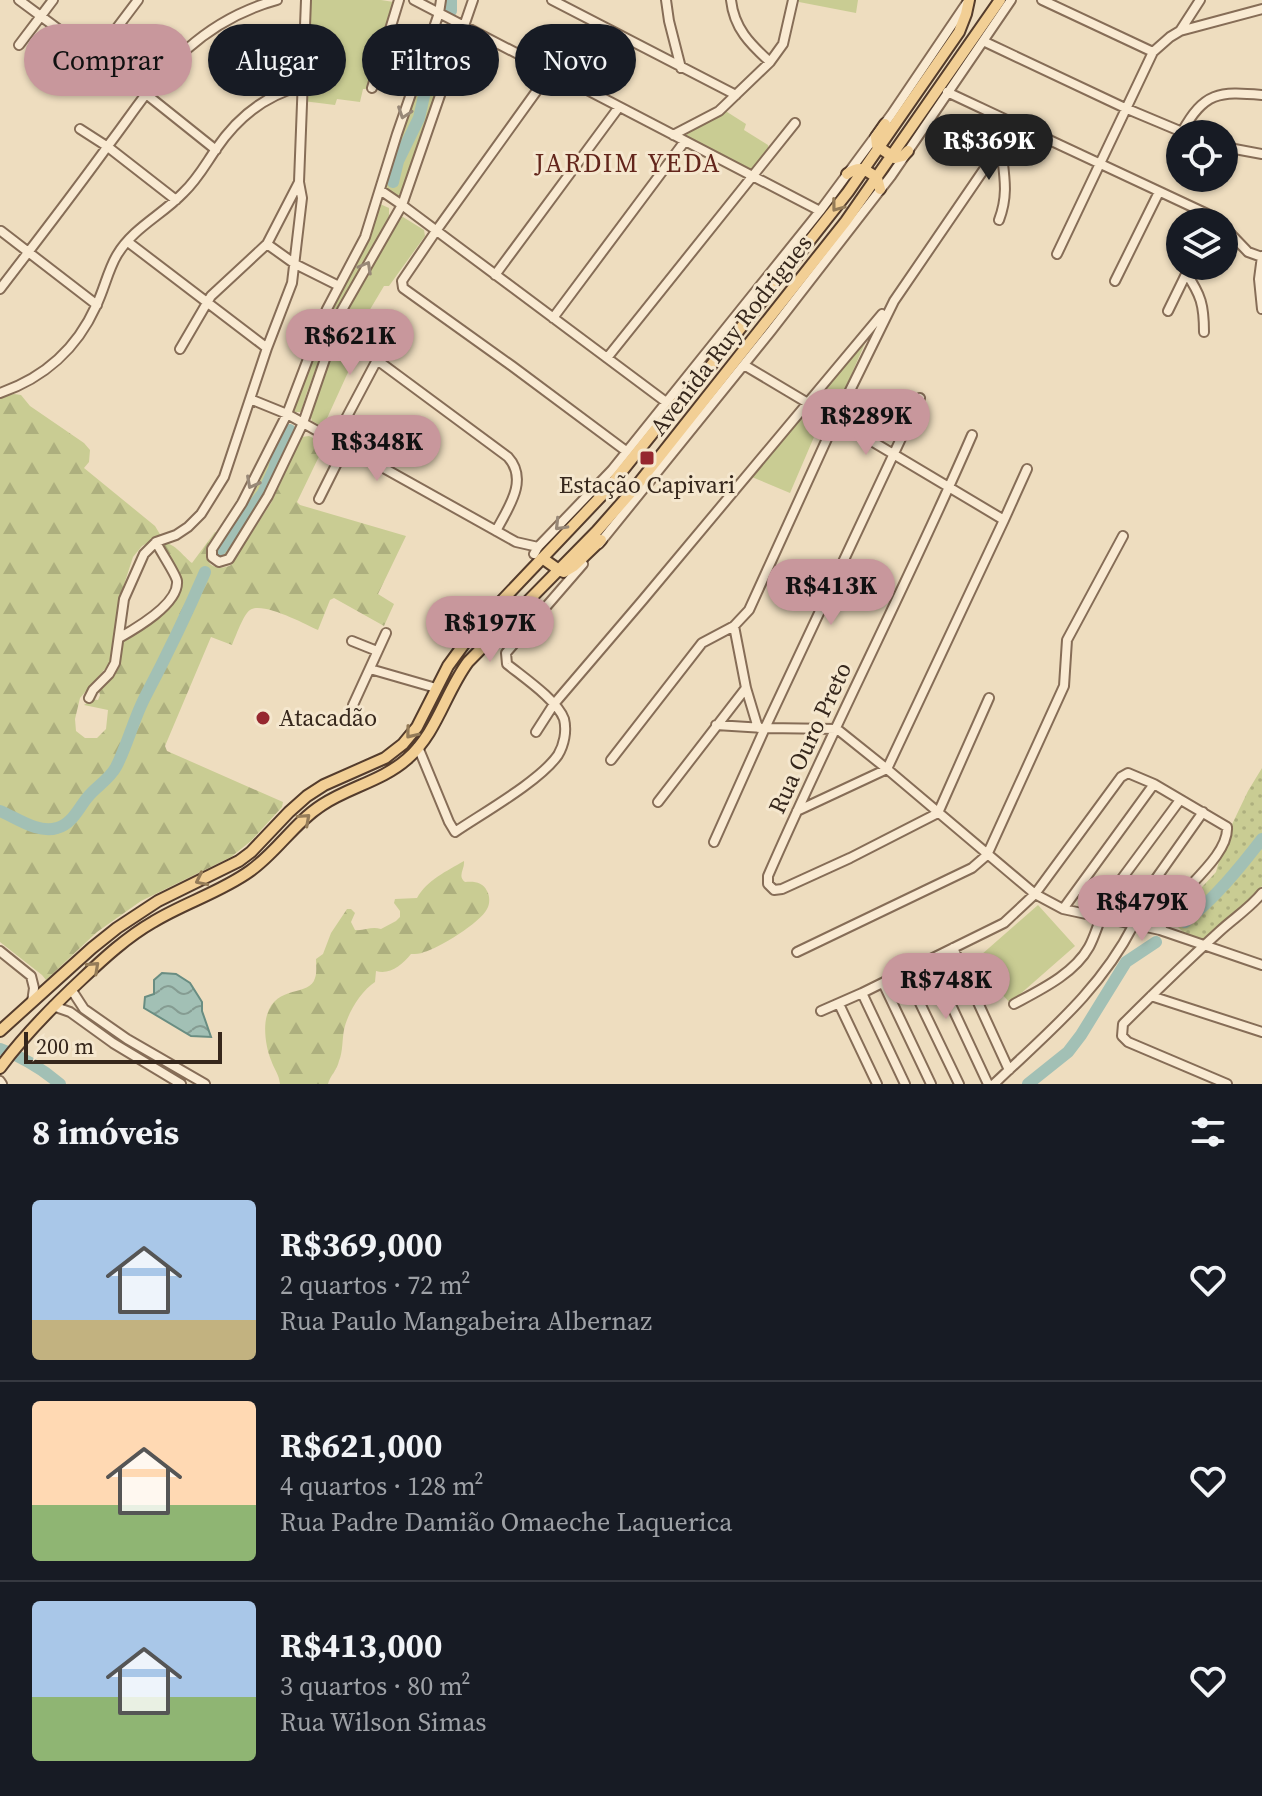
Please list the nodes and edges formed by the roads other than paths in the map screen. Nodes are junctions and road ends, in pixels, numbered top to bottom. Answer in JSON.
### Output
{"nodes":[{"id":1,"x":19,"y":0,"type":"edge"},
{"id":2,"x":53,"y":0,"type":"edge"},
{"id":3,"x":138,"y":0,"type":"edge"},
{"id":4,"x":242,"y":0,"type":"edge"},
{"id":5,"x":277,"y":0,"type":"edge"},
{"id":6,"x":306,"y":0,"type":"edge"},
{"id":7,"x":399,"y":0,"type":"edge"},
{"id":8,"x":441,"y":0,"type":"edge"},
{"id":9,"x":473,"y":0,"type":"edge"},
{"id":10,"x":552,"y":0,"type":"edge"},
{"id":11,"x":666,"y":0,"type":"edge"},
{"id":12,"x":731,"y":0,"type":"edge"},
{"id":13,"x":793,"y":0,"type":"edge"},
{"id":14,"x":969,"y":0,"type":"edge"},
{"id":15,"x":1000,"y":0,"type":"edge"},
{"id":16,"x":1011,"y":0,"type":"edge"},
{"id":17,"x":1042,"y":0,"type":"edge"},
{"id":18,"x":1200,"y":0,"type":"edge"},
{"id":19,"x":415,"y":1,"type":"edge"},
{"id":20,"x":1262,"y":9,"type":"edge"},
{"id":21,"x":242,"y":13,"type":"junction"},
{"id":22,"x":439,"y":13,"type":"junction"},
{"id":23,"x":41,"y":16,"type":"junction"},
{"id":24,"x":52,"y":24,"type":"edge"},
{"id":25,"x":120,"y":24,"type":"edge"},
{"id":26,"x":305,"y":24,"type":"edge"},
{"id":27,"x":392,"y":24,"type":"edge"},
{"id":28,"x":460,"y":24,"type":"edge"},
{"id":29,"x":465,"y":24,"type":"edge"},
{"id":30,"x":1180,"y":31,"type":"junction"},
{"id":31,"x":983,"y":41,"type":"junction"},
{"id":32,"x":19,"y":45,"type":"dead end"},
{"id":33,"x":192,"y":45,"type":"edge"},
{"id":34,"x":1153,"y":52,"type":"junction"},
{"id":35,"x":770,"y":62,"type":"junction"},
{"id":36,"x":681,"y":68,"type":"junction"},
{"id":37,"x":947,"y":92,"type":"junction"},
{"id":38,"x":736,"y":95,"type":"junction"},
{"id":39,"x":1262,"y":95,"type":"edge"},
{"id":40,"x":145,"y":96,"type":"edge"},
{"id":41,"x":148,"y":96,"type":"edge"},
{"id":42,"x":275,"y":96,"type":"edge"},
{"id":43,"x":302,"y":96,"type":"edge"},
{"id":44,"x":441,"y":96,"type":"edge"},
{"id":45,"x":533,"y":96,"type":"edge"},
{"id":46,"x":598,"y":96,"type":"edge"},
{"id":47,"x":619,"y":107,"type":"junction"},
{"id":48,"x":1125,"y":108,"type":"junction"},
{"id":49,"x":1189,"y":120,"type":"edge"},
{"id":50,"x":795,"y":123,"type":"dead end"},
{"id":51,"x":885,"y":124,"type":"junction"},
{"id":52,"x":1015,"y":124,"type":"junction"},
{"id":53,"x":1166,"y":125,"type":"edge"},
{"id":54,"x":80,"y":129,"type":"dead end"},
{"id":55,"x":673,"y":135,"type":"junction"},
{"id":56,"x":685,"y":141,"type":"junction"},
{"id":57,"x":108,"y":147,"type":"junction"},
{"id":58,"x":1001,"y":147,"type":"junction"},
{"id":59,"x":879,"y":148,"type":"junction"},
{"id":60,"x":216,"y":150,"type":"junction"},
{"id":61,"x":1238,"y":150,"type":"edge"},
{"id":62,"x":908,"y":151,"type":"junction"},
{"id":63,"x":1262,"y":154,"type":"edge"},
{"id":64,"x":891,"y":157,"type":"junction"},
{"id":65,"x":1100,"y":164,"type":"junction"},
{"id":66,"x":864,"y":169,"type":"junction"},
{"id":67,"x":847,"y":174,"type":"junction"},
{"id":68,"x":754,"y":176,"type":"junction"},
{"id":69,"x":299,"y":180,"type":"junction"},
{"id":70,"x":879,"y":183,"type":"junction"},
{"id":71,"x":380,"y":190,"type":"junction"},
{"id":72,"x":1159,"y":192,"type":"junction"},
{"id":73,"x":176,"y":200,"type":"junction"},
{"id":74,"x":402,"y":205,"type":"junction"},
{"id":75,"x":1190,"y":208,"type":"edge"},
{"id":76,"x":820,"y":211,"type":"junction"},
{"id":77,"x":999,"y":220,"type":"dead end"},
{"id":78,"x":1,"y":231,"type":"edge"},
{"id":79,"x":436,"y":231,"type":"junction"},
{"id":80,"x":128,"y":242,"type":"junction"},
{"id":81,"x":1238,"y":242,"type":"edge"},
{"id":82,"x":267,"y":244,"type":"junction"},
{"id":83,"x":29,"y":252,"type":"junction"},
{"id":84,"x":1057,"y":254,"type":"dead end"},
{"id":85,"x":1262,"y":257,"type":"edge"},
{"id":86,"x":295,"y":264,"type":"junction"},
{"id":87,"x":495,"y":275,"type":"junction"},
{"id":88,"x":1183,"y":280,"type":"edge"},
{"id":89,"x":1192,"y":280,"type":"edge"},
{"id":90,"x":1115,"y":281,"type":"dead end"},
{"id":91,"x":339,"y":286,"type":"junction"},
{"id":92,"x":0,"y":289,"type":"edge"},
{"id":93,"x":894,"y":301,"type":"junction"},
{"id":94,"x":207,"y":302,"type":"junction"},
{"id":95,"x":97,"y":305,"type":"junction"},
{"id":96,"x":1262,"y":309,"type":"edge"},
{"id":97,"x":1168,"y":311,"type":"dead end"},
{"id":98,"x":386,"y":316,"type":"dead end"},
{"id":99,"x":553,"y":318,"type":"junction"},
{"id":100,"x":1204,"y":332,"type":"dead end"},
{"id":101,"x":267,"y":348,"type":"junction"},
{"id":102,"x":180,"y":349,"type":"dead end"},
{"id":103,"x":607,"y":358,"type":"junction"},
{"id":104,"x":377,"y":360,"type":"junction"},
{"id":105,"x":744,"y":365,"type":"junction"},
{"id":106,"x":0,"y":393,"type":"edge"},
{"id":107,"x":920,"y":398,"type":"dead end"},
{"id":108,"x":250,"y":399,"type":"junction"},
{"id":109,"x":666,"y":402,"type":"junction"},
{"id":110,"x":809,"y":403,"type":"junction"},
{"id":111,"x":287,"y":414,"type":"junction"},
{"id":112,"x":836,"y":419,"type":"junction"},
{"id":113,"x":303,"y":423,"type":"junction"},
{"id":114,"x":972,"y":435,"type":"dead end"},
{"id":115,"x":334,"y":441,"type":"junction"},
{"id":116,"x":345,"y":447,"type":"junction"},
{"id":117,"x":626,"y":451,"type":"junction"},
{"id":118,"x":893,"y":456,"type":"junction"},
{"id":119,"x":1027,"y":469,"type":"dead end"},
{"id":120,"x":949,"y":488,"type":"junction"},
{"id":121,"x":319,"y":499,"type":"dead end"},
{"id":122,"x":1004,"y":520,"type":"junction"},
{"id":123,"x":496,"y":531,"type":"junction"},
{"id":124,"x":1123,"y":536,"type":"dead end"},
{"id":125,"x":601,"y":540,"type":"junction"},
{"id":126,"x":156,"y":542,"type":"junction"},
{"id":127,"x":538,"y":553,"type":"junction"},
{"id":128,"x":559,"y":570,"type":"junction"},
{"id":129,"x":541,"y":612,"type":"junction"},
{"id":130,"x":512,"y":616,"type":"junction"},
{"id":131,"x":734,"y":626,"type":"junction"},
{"id":132,"x":386,"y":633,"type":"dead end"},
{"id":133,"x":119,"y":638,"type":"junction"},
{"id":134,"x":352,"y":641,"type":"dead end"},
{"id":135,"x":377,"y":651,"type":"junction"},
{"id":136,"x":370,"y":669,"type":"junction"},
{"id":137,"x":436,"y":688,"type":"junction"},
{"id":138,"x":746,"y":688,"type":"junction"},
{"id":139,"x":89,"y":698,"type":"dead end"},
{"id":140,"x":989,"y":698,"type":"dead end"},
{"id":141,"x":554,"y":704,"type":"junction"},
{"id":142,"x":353,"y":705,"type":"dead end"},
{"id":143,"x":716,"y":725,"type":"junction"},
{"id":144,"x":761,"y":728,"type":"junction"},
{"id":145,"x":837,"y":729,"type":"junction"},
{"id":146,"x":536,"y":732,"type":"dead end"},
{"id":147,"x":418,"y":747,"type":"junction"},
{"id":148,"x":611,"y":760,"type":"dead end"},
{"id":149,"x":887,"y":769,"type":"junction"},
{"id":150,"x":1154,"y":784,"type":"junction"},
{"id":151,"x":1180,"y":800,"type":"junction"},
{"id":152,"x":658,"y":802,"type":"dead end"},
{"id":153,"x":796,"y":811,"type":"junction"},
{"id":154,"x":1203,"y":812,"type":"junction"},
{"id":155,"x":938,"y":813,"type":"junction"},
{"id":156,"x":714,"y":842,"type":"dead end"},
{"id":157,"x":987,"y":855,"type":"junction"},
{"id":158,"x":1081,"y":885,"type":"junction"},
{"id":159,"x":1112,"y":892,"type":"junction"},
{"id":160,"x":1262,"y":893,"type":"edge"},
{"id":161,"x":1035,"y":894,"type":"junction"},
{"id":162,"x":1143,"y":897,"type":"junction"},
{"id":163,"x":1258,"y":903,"type":"edge"},
{"id":164,"x":1171,"y":908,"type":"junction"},
{"id":165,"x":1063,"y":909,"type":"junction"},
{"id":166,"x":1101,"y":918,"type":"junction"},
{"id":167,"x":1134,"y":924,"type":"junction"},
{"id":168,"x":1160,"y":930,"type":"junction"},
{"id":169,"x":1205,"y":945,"type":"junction"},
{"id":170,"x":953,"y":948,"type":"junction"},
{"id":171,"x":0,"y":951,"type":"edge"},
{"id":172,"x":797,"y":952,"type":"dead end"},
{"id":173,"x":930,"y":960,"type":"junction"},
{"id":174,"x":1262,"y":965,"type":"edge"},
{"id":175,"x":905,"y":972,"type":"junction"},
{"id":176,"x":883,"y":983,"type":"junction"},
{"id":177,"x":71,"y":989,"type":"junction"},
{"id":178,"x":862,"y":993,"type":"junction"},
{"id":179,"x":1151,"y":996,"type":"junction"},
{"id":180,"x":32,"y":1003,"type":"junction"},
{"id":181,"x":839,"y":1004,"type":"junction"},
{"id":182,"x":1014,"y":1004,"type":"dead end"},
{"id":183,"x":53,"y":1006,"type":"junction"},
{"id":184,"x":821,"y":1011,"type":"dead end"},
{"id":185,"x":0,"y":1031,"type":"edge"},
{"id":186,"x":1262,"y":1032,"type":"edge"},
{"id":187,"x":0,"y":1068,"type":"edge"},
{"id":188,"x":1009,"y":1070,"type":"junction"},
{"id":189,"x":181,"y":1084,"type":"edge"},
{"id":190,"x":205,"y":1084,"type":"edge"},
{"id":191,"x":877,"y":1084,"type":"edge"},
{"id":192,"x":905,"y":1084,"type":"edge"},
{"id":193,"x":931,"y":1084,"type":"edge"},
{"id":194,"x":959,"y":1084,"type":"edge"},
{"id":195,"x":991,"y":1084,"type":"edge"},
{"id":196,"x":1227,"y":1084,"type":"edge"}],
"edges":[{"from":1,"to":23,"type":"street"},
{"from":2,"to":23,"type":"street"},
{"from":3,"to":25,"type":"street"},
{"from":4,"to":21,"type":"street"},
{"from":5,"to":21,"type":"street"},
{"from":6,"to":26,"type":"street"},
{"from":7,"to":27,"type":"street"},
{"from":8,"to":22,"type":"street"},
{"from":9,"to":29,"type":"street"},
{"from":10,"to":36,"type":"street"},
{"from":11,"to":36,"type":"street"},
{"from":12,"to":35,"type":"street"},
{"from":13,"to":35,"type":"street"},
{"from":14,"to":51,"type":"street"},
{"from":14,"to":59,"type":"main road","name":"Avenida Ruy Rodrigues"},
{"from":15,"to":64,"type":"main road","name":"Avenida Ruy Rodrigues"},
{"from":16,"to":31,"type":"street"},
{"from":17,"to":34,"type":"street"},
{"from":18,"to":30,"type":"street"},
{"from":19,"to":22,"type":"street"},
{"from":20,"to":30,"type":"street"},
{"from":21,"to":33,"type":"street"},
{"from":22,"to":28,"type":"street"},
{"from":22,"to":71,"type":"street","one_way":true},
{"from":23,"to":24,"type":"street"},
{"from":23,"to":32,"type":"street"},
{"from":30,"to":34,"type":"street"},
{"from":31,"to":37,"type":"street"},
{"from":31,"to":48,"type":"street"},
{"from":34,"to":48,"type":"street"},
{"from":35,"to":38,"type":"street"},
{"from":36,"to":38,"type":"street"},
{"from":37,"to":52,"type":"street"},
{"from":37,"to":62,"type":"street"},
{"from":38,"to":55,"type":"street"},
{"from":39,"to":49,"type":"street"},
{"from":40,"to":57,"type":"street"},
{"from":41,"to":60,"type":"street"},
{"from":42,"to":60,"type":"street"},
{"from":43,"to":69,"type":"street"},
{"from":44,"to":74,"type":"street"},
{"from":45,"to":79,"type":"street"},
{"from":46,"to":47,"type":"street"},
{"from":47,"to":55,"type":"street"},
{"from":47,"to":87,"type":"street"},
{"from":48,"to":53,"type":"street"},
{"from":48,"to":65,"type":"street"},
{"from":50,"to":68,"type":"street"},
{"from":51,"to":59,"type":"main road"},
{"from":51,"to":67,"type":"street"},
{"from":52,"to":58,"type":"street"},
{"from":52,"to":65,"type":"street"},
{"from":54,"to":57,"type":"street"},
{"from":55,"to":56,"type":"street"},
{"from":56,"to":68,"type":"street"},
{"from":56,"to":99,"type":"street"},
{"from":57,"to":73,"type":"street"},
{"from":57,"to":83,"type":"street"},
{"from":58,"to":77,"type":"street"},
{"from":58,"to":93,"type":"street"},
{"from":59,"to":64,"type":"main road"},
{"from":59,"to":66,"type":"main road","name":"Avenida Ruy Rodrigues"},
{"from":60,"to":73,"type":"street"},
{"from":61,"to":63,"type":"street"},
{"from":62,"to":64,"type":"main road"},
{"from":62,"to":70,"type":"street"},
{"from":64,"to":70,"type":"main road","name":"Avenida Ruy Rodrigues"},
{"from":65,"to":72,"type":"street"},
{"from":65,"to":84,"type":"street"},
{"from":66,"to":67,"type":"main road"},
{"from":66,"to":70,"type":"main road"},
{"from":66,"to":127,"type":"main road","name":"Avenida Ruy Rodrigues","one_way":true},
{"from":67,"to":76,"type":"street"},
{"from":68,"to":76,"type":"street"},
{"from":68,"to":103,"type":"street"},
{"from":69,"to":82,"type":"street"},
{"from":69,"to":86,"type":"street"},
{"from":70,"to":105,"type":"street"},
{"from":70,"to":128,"type":"main road","name":"Avenida Ruy Rodrigues"},
{"from":71,"to":74,"type":"street"},
{"from":71,"to":91,"type":"street"},
{"from":72,"to":75,"type":"street"},
{"from":72,"to":90,"type":"street"},
{"from":73,"to":80,"type":"street"},
{"from":74,"to":79,"type":"street"},
{"from":113,"to":74,"type":"street","one_way":true},
{"from":76,"to":109,"type":"street"},
{"from":78,"to":83,"type":"street"},
{"from":79,"to":87,"type":"street"},
{"from":79,"to":117,"type":"street"},
{"from":80,"to":94,"type":"street"},
{"from":80,"to":95,"type":"street"},
{"from":81,"to":85,"type":"street"},
{"from":82,"to":86,"type":"street"},
{"from":82,"to":94,"type":"street"},
{"from":83,"to":92,"type":"street"},
{"from":83,"to":95,"type":"street"},
{"from":85,"to":96,"type":"street"},
{"from":86,"to":91,"type":"street"},
{"from":86,"to":101,"type":"street"},
{"from":87,"to":99,"type":"street"},
{"from":88,"to":97,"type":"street"},
{"from":89,"to":100,"type":"street"},
{"from":91,"to":111,"type":"street"},
{"from":93,"to":110,"type":"street"},
{"from":93,"to":112,"type":"street"},
{"from":94,"to":101,"type":"street"},
{"from":94,"to":102,"type":"street"},
{"from":95,"to":106,"type":"street"},
{"from":98,"to":104,"type":"street"},
{"from":99,"to":103,"type":"street"},
{"from":101,"to":108,"type":"street"},
{"from":103,"to":109,"type":"street"},
{"from":104,"to":115,"type":"street"},
{"from":104,"to":123,"type":"street"},
{"from":105,"to":110,"type":"street"},
{"from":105,"to":125,"type":"street"},
{"from":107,"to":118,"type":"street"},
{"from":108,"to":111,"type":"street"},
{"from":108,"to":126,"type":"street"},
{"from":109,"to":117,"type":"street"},
{"from":110,"to":112,"type":"street"},
{"from":110,"to":141,"type":"street"},
{"from":111,"to":113,"type":"street"},
{"from":111,"to":113,"type":"street","one_way":true},
{"from":112,"to":118,"type":"street"},
{"from":112,"to":131,"type":"street"},
{"from":113,"to":115,"type":"street"},
{"from":114,"to":120,"type":"street","name":"Rua Ouro Preto"},
{"from":115,"to":116,"type":"street"},
{"from":116,"to":121,"type":"street"},
{"from":116,"to":123,"type":"street"},
{"from":117,"to":127,"type":"street","one_way":true},
{"from":118,"to":120,"type":"street"},
{"from":118,"to":144,"type":"street"},
{"from":119,"to":122,"type":"street"},
{"from":120,"to":122,"type":"street"},
{"from":120,"to":145,"type":"street","name":"Rua Ouro Preto"},
{"from":122,"to":149,"type":"street"},
{"from":123,"to":127,"type":"street"},
{"from":124,"to":157,"type":"street"},
{"from":125,"to":128,"type":"main road"},
{"from":125,"to":129,"type":"street"},
{"from":126,"to":133,"type":"street"},
{"from":126,"to":133,"type":"street"},
{"from":127,"to":128,"type":"main road"},
{"from":127,"to":137,"type":"main road","name":"Avenida Ruy Rodrigues"},
{"from":128,"to":130,"type":"main road","name":"Avenida Ruy Rodrigues"},
{"from":129,"to":130,"type":"street"},
{"from":129,"to":141,"type":"street"},
{"from":130,"to":147,"type":"main road","name":"Avenida Ruy Rodrigues"},
{"from":131,"to":138,"type":"street"},
{"from":131,"to":148,"type":"street"},
{"from":132,"to":135,"type":"street"},
{"from":133,"to":139,"type":"street"},
{"from":134,"to":135,"type":"street"},
{"from":135,"to":136,"type":"street"},
{"from":136,"to":137,"type":"street"},
{"from":136,"to":142,"type":"street"},
{"from":137,"to":180,"type":"main road","name":"Avenida Ruy Rodrigues","one_way":true},
{"from":138,"to":143,"type":"street"},
{"from":138,"to":144,"type":"street"},
{"from":140,"to":155,"type":"street"},
{"from":141,"to":146,"type":"street"},
{"from":141,"to":147,"type":"street"},
{"from":143,"to":144,"type":"street"},
{"from":143,"to":152,"type":"street"},
{"from":144,"to":145,"type":"street"},
{"from":144,"to":156,"type":"street"},
{"from":145,"to":149,"type":"street"},
{"from":145,"to":153,"type":"street","name":"Rua Ouro Preto"},
{"from":177,"to":147,"type":"main road","name":"Avenida Ruy Rodrigues","one_way":true},
{"from":149,"to":153,"type":"street"},
{"from":149,"to":155,"type":"street"},
{"from":150,"to":151,"type":"street"},
{"from":150,"to":158,"type":"street"},
{"from":150,"to":161,"type":"street"},
{"from":151,"to":154,"type":"street"},
{"from":151,"to":159,"type":"street"},
{"from":153,"to":155,"type":"street","name":"Rua Ouro Preto"},
{"from":154,"to":162,"type":"street"},
{"from":154,"to":164,"type":"street"},
{"from":155,"to":157,"type":"street"},
{"from":157,"to":161,"type":"street"},
{"from":157,"to":172,"type":"street"},
{"from":158,"to":159,"type":"street"},
{"from":158,"to":165,"type":"street"},
{"from":159,"to":162,"type":"street"},
{"from":160,"to":163,"type":"street"},
{"from":161,"to":165,"type":"street"},
{"from":161,"to":170,"type":"street"},
{"from":162,"to":164,"type":"street"},
{"from":163,"to":169,"type":"street"},
{"from":164,"to":168,"type":"street"},
{"from":165,"to":166,"type":"street"},
{"from":166,"to":167,"type":"street"},
{"from":166,"to":182,"type":"street"},
{"from":167,"to":168,"type":"street"},
{"from":167,"to":188,"type":"street"},
{"from":168,"to":169,"type":"street"},
{"from":169,"to":174,"type":"street"},
{"from":169,"to":179,"type":"street"},
{"from":170,"to":173,"type":"street"},
{"from":170,"to":188,"type":"street"},
{"from":171,"to":180,"type":"street"},
{"from":173,"to":175,"type":"street"},
{"from":173,"to":195,"type":"street"},
{"from":175,"to":176,"type":"street"},
{"from":175,"to":194,"type":"street"},
{"from":176,"to":178,"type":"street"},
{"from":176,"to":193,"type":"street"},
{"from":177,"to":183,"type":"main road","name":"Avenida Ruy Rodrigues"},
{"from":177,"to":190,"type":"street"},
{"from":178,"to":181,"type":"street"},
{"from":178,"to":192,"type":"street"},
{"from":179,"to":186,"type":"street"},
{"from":179,"to":196,"type":"street"},
{"from":180,"to":185,"type":"main road","name":"Avenida Ruy Rodrigues"},
{"from":181,"to":184,"type":"street"},
{"from":181,"to":191,"type":"street"},
{"from":183,"to":187,"type":"main road","name":"Avenida Ruy Rodrigues"},
{"from":183,"to":189,"type":"street"},
{"from":188,"to":195,"type":"street"}]}
